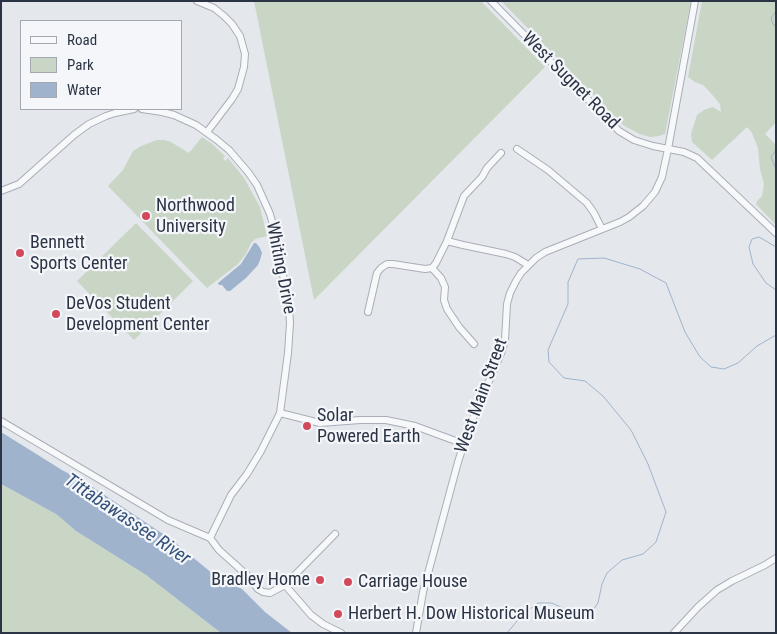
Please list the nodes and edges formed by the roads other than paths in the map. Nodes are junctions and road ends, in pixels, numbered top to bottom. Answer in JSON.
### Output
{"nodes":[{"id":1,"x":196,"y":1,"type":"edge"},
{"id":2,"x":491,"y":1,"type":"edge"},
{"id":3,"x":695,"y":1,"type":"edge"},
{"id":4,"x":129,"y":110,"type":"edge"},
{"id":5,"x":149,"y":110,"type":"edge"},
{"id":6,"x":207,"y":132,"type":"junction"},
{"id":7,"x":517,"y":149,"type":"dead end"},
{"id":8,"x":668,"y":149,"type":"junction"},
{"id":9,"x":501,"y":153,"type":"dead end"},
{"id":10,"x":1,"y":191,"type":"edge"},
{"id":11,"x":602,"y":229,"type":"junction"},
{"id":12,"x":776,"y":233,"type":"edge"},
{"id":13,"x":446,"y":240,"type":"junction"},
{"id":14,"x":528,"y":265,"type":"junction"},
{"id":15,"x":432,"y":268,"type":"junction"},
{"id":16,"x":368,"y":312,"type":"dead end"},
{"id":17,"x":474,"y":344,"type":"dead end"},
{"id":18,"x":280,"y":413,"type":"junction"},
{"id":19,"x":1,"y":421,"type":"edge"},
{"id":20,"x":464,"y":444,"type":"junction"},
{"id":21,"x":336,"y":534,"type":"dead end"},
{"id":22,"x":210,"y":538,"type":"junction"},
{"id":23,"x":776,"y":558,"type":"edge"},
{"id":24,"x":285,"y":585,"type":"junction"},
{"id":25,"x":341,"y":633,"type":"edge"},
{"id":26,"x":416,"y":633,"type":"edge"},
{"id":27,"x":674,"y":633,"type":"edge"}],
"edges":[{"from":1,"to":6,"type":"street"},
{"from":2,"to":8,"type":"street","name":"West Sugnet Road"},
{"from":3,"to":8,"type":"street","name":"West Main Street"},
{"from":4,"to":10,"type":"street"},
{"from":5,"to":6,"type":"street","name":"Whiting Drive"},
{"from":6,"to":18,"type":"street","name":"Whiting Drive"},
{"from":7,"to":11,"type":"street"},
{"from":8,"to":11,"type":"street","name":"West Main Street"},
{"from":8,"to":12,"type":"street","name":"West Sugnet Road"},
{"from":9,"to":13,"type":"street"},
{"from":11,"to":14,"type":"street","name":"West Main Street"},
{"from":13,"to":14,"type":"street"},
{"from":13,"to":15,"type":"street"},
{"from":14,"to":20,"type":"street","name":"West Main Street"},
{"from":15,"to":16,"type":"street"},
{"from":15,"to":17,"type":"street"},
{"from":18,"to":20,"type":"street"},
{"from":18,"to":22,"type":"street","name":"Whiting Drive"},
{"from":19,"to":22,"type":"street"},
{"from":20,"to":26,"type":"street","name":"West Main Street"},
{"from":21,"to":24,"type":"street"},
{"from":22,"to":24,"type":"street"},
{"from":23,"to":27,"type":"street"},
{"from":24,"to":25,"type":"street"}]}
